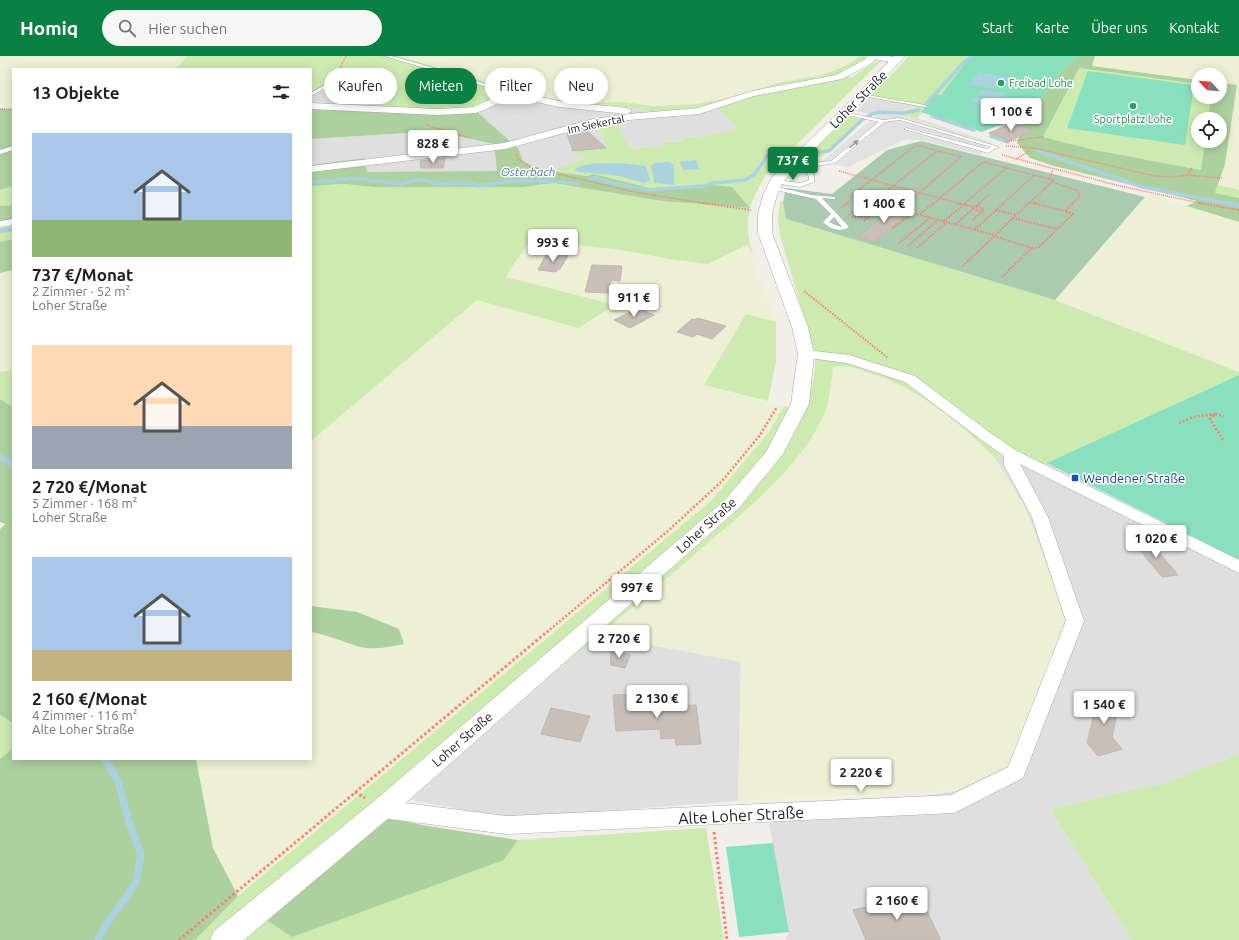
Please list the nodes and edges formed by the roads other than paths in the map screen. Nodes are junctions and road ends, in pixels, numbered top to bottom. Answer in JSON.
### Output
{"nodes":[{"id":1,"x":386,"y":56,"type":"edge"},
{"id":2,"x":872,"y":56,"type":"edge"},
{"id":3,"x":898,"y":58,"type":"edge"},
{"id":4,"x":485,"y":85,"type":"edge"},
{"id":5,"x":324,"y":88,"type":"edge"},
{"id":6,"x":312,"y":94,"type":"edge"},
{"id":7,"x":863,"y":95,"type":"junction"},
{"id":8,"x":546,"y":101,"type":"edge"},
{"id":9,"x":490,"y":104,"type":"edge"},
{"id":10,"x":312,"y":106,"type":"edge"},
{"id":11,"x":925,"y":106,"type":"dead end"},
{"id":12,"x":845,"y":113,"type":"junction"},
{"id":13,"x":646,"y":116,"type":"junction"},
{"id":14,"x":883,"y":122,"type":"junction"},
{"id":15,"x":906,"y":129,"type":"dead end"},
{"id":16,"x":12,"y":148,"type":"edge"},
{"id":17,"x":0,"y":152,"type":"edge"},
{"id":18,"x":792,"y":164,"type":"junction"},
{"id":19,"x":312,"y":169,"type":"edge"},
{"id":20,"x":774,"y":185,"type":"junction"},
{"id":21,"x":807,"y":195,"type":"junction"},
{"id":22,"x":833,"y":198,"type":"dead end"},
{"id":23,"x":834,"y":214,"type":"road end"},
{"id":24,"x":12,"y":222,"type":"edge"},
{"id":25,"x":0,"y":224,"type":"edge"},
{"id":26,"x":806,"y":354,"type":"junction"},
{"id":27,"x":1012,"y":454,"type":"junction"},
{"id":28,"x":1239,"y":567,"type":"edge"},
{"id":29,"x":382,"y":808,"type":"junction"},
{"id":30,"x":224,"y":940,"type":"edge"}],
"edges":[{"from":1,"to":4,"type":"lane"},
{"from":2,"to":3,"type":"street"},
{"from":2,"to":13,"type":"street","name":"Im Siekertal"},
{"from":3,"to":7,"type":"street","name":"Loher Straße"},
{"from":5,"to":6,"type":"lane"},
{"from":7,"to":11,"type":"lane"},
{"from":7,"to":12,"type":"street","name":"Loher Straße"},
{"from":8,"to":13,"type":"street"},
{"from":9,"to":10,"type":"street"},
{"from":12,"to":14,"type":"lane"},
{"from":12,"to":18,"type":"street","name":"Loher Straße"},
{"from":13,"to":19,"type":"street","name":"Im Siekertal"},
{"from":14,"to":15,"type":"lane"},
{"from":18,"to":14,"type":"lane","one_way":true},
{"from":16,"to":17,"type":"lane"},
{"from":18,"to":20,"type":"street","name":"Loher Straße"},
{"from":18,"to":20,"type":"lane"},
{"from":20,"to":21,"type":"lane"},
{"from":20,"to":26,"type":"street","name":"Loher Straße"},
{"from":21,"to":22,"type":"lane"},
{"from":21,"to":23,"type":"lane"},
{"from":24,"to":25,"type":"street"},
{"from":26,"to":27,"type":"street"},
{"from":26,"to":29,"type":"street","name":"Loher Straße"},
{"from":27,"to":28,"type":"street"},
{"from":27,"to":29,"type":"street","name":"Alte Loher Straße"},
{"from":29,"to":30,"type":"street","name":"Loher Straße"}]}
